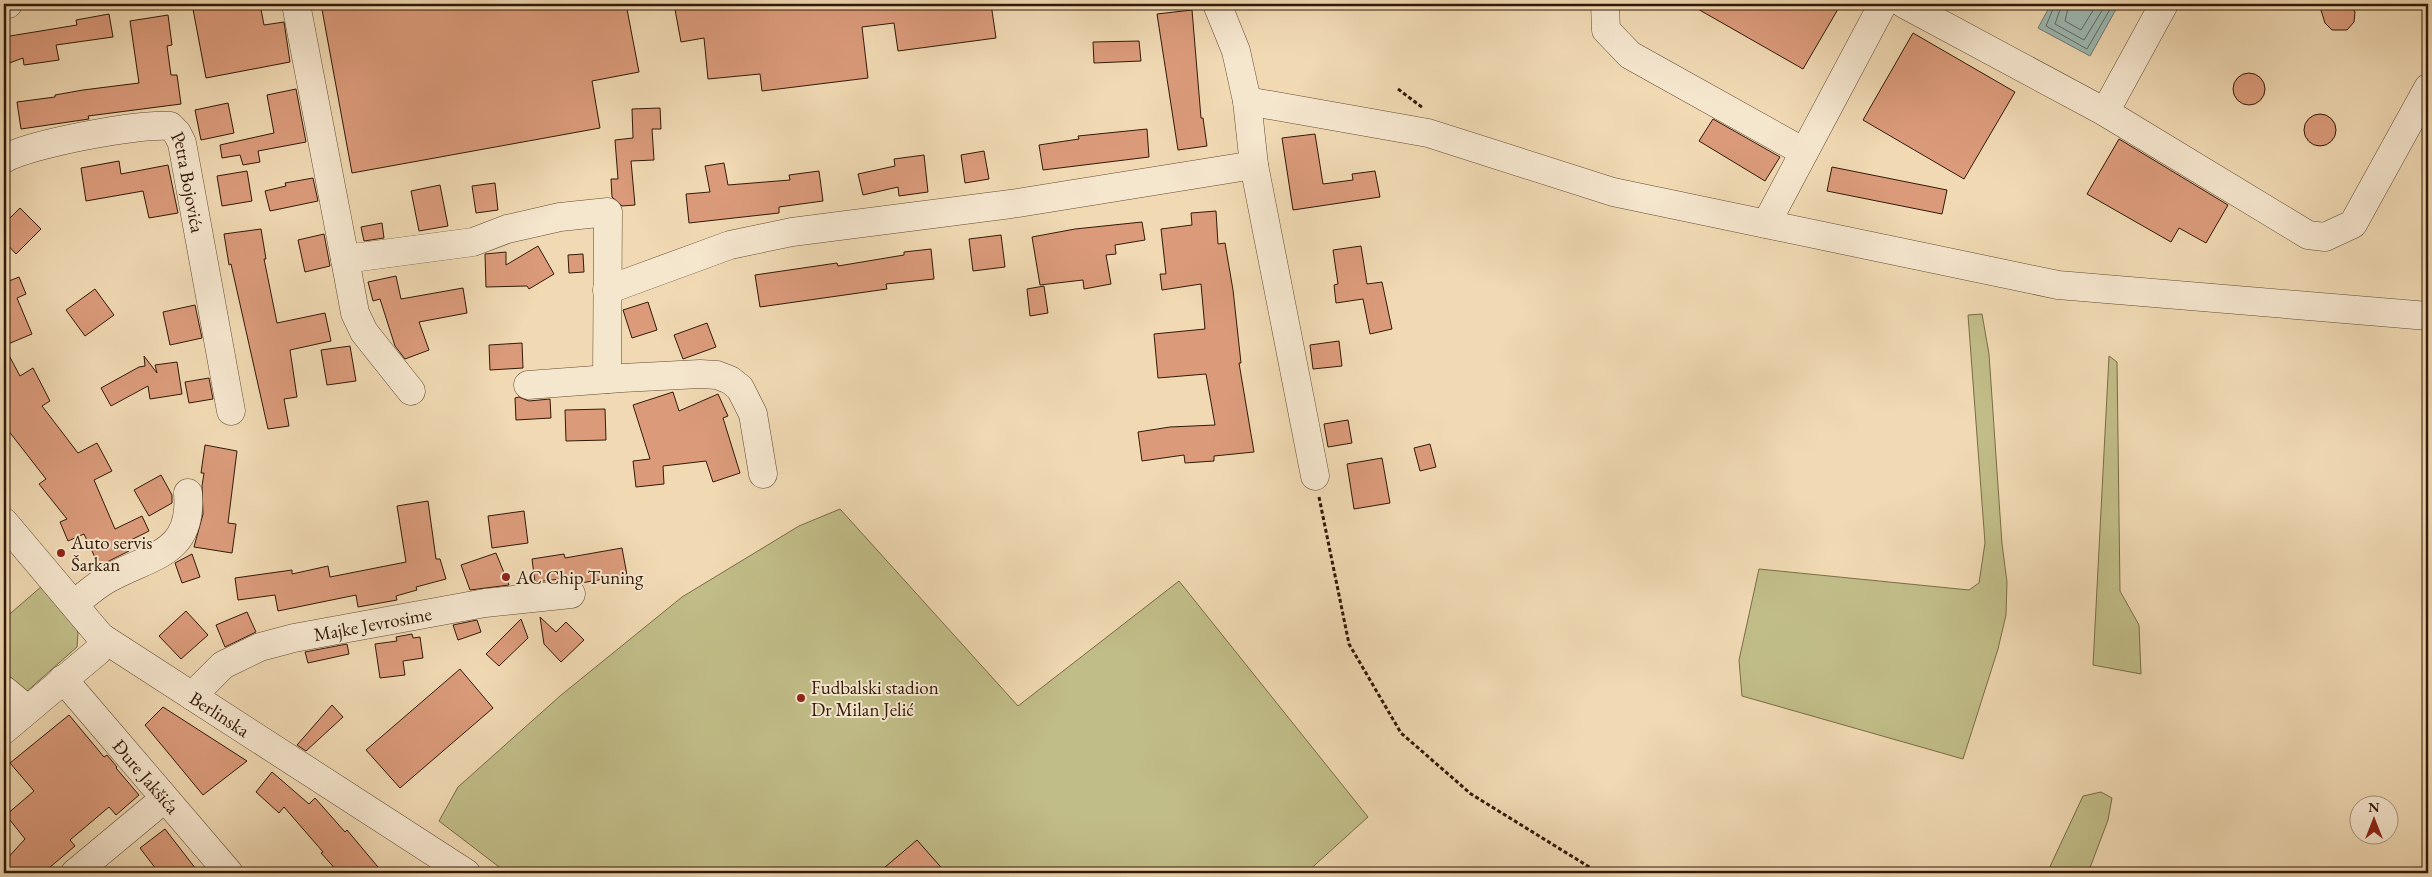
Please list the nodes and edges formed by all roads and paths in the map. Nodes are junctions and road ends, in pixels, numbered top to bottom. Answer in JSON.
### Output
{"nodes":[{"id":1,"x":4,"y":4,"type":"edge"},
{"id":2,"x":8,"y":4,"type":"edge"},
{"id":3,"x":296,"y":4,"type":"edge"},
{"id":4,"x":1217,"y":4,"type":"edge"},
{"id":5,"x":1605,"y":4,"type":"edge"},
{"id":6,"x":1883,"y":4,"type":"edge"},
{"id":7,"x":1904,"y":4,"type":"edge"},
{"id":8,"x":2164,"y":4,"type":"edge"},
{"id":9,"x":2428,"y":88,"type":"edge"},
{"id":10,"x":1247,"y":101,"type":"junction"},
{"id":11,"x":2105,"y":112,"type":"junction"},
{"id":12,"x":1804,"y":152,"type":"junction"},
{"id":13,"x":4,"y":159,"type":"edge"},
{"id":14,"x":1254,"y":165,"type":"junction"},
{"id":15,"x":1766,"y":224,"type":"junction"},
{"id":16,"x":344,"y":259,"type":"junction"},
{"id":17,"x":606,"y":290,"type":"junction"},
{"id":18,"x":2428,"y":316,"type":"edge"},
{"id":19,"x":607,"y":379,"type":"junction"},
{"id":20,"x":528,"y":386,"type":"dead end"},
{"id":21,"x":411,"y":392,"type":"dead end"},
{"id":22,"x":231,"y":411,"type":"dead end"},
{"id":23,"x":763,"y":474,"type":"dead end"},
{"id":24,"x":1315,"y":476,"type":"joint"},
{"id":25,"x":188,"y":493,"type":"dead end"},
{"id":26,"x":4,"y":522,"type":"edge"},
{"id":27,"x":571,"y":594,"type":"dead end"},
{"id":28,"x":75,"y":604,"type":"junction"},
{"id":29,"x":101,"y":637,"type":"junction"},
{"id":30,"x":63,"y":679,"type":"junction"},
{"id":31,"x":4,"y":690,"type":"edge"},
{"id":32,"x":192,"y":696,"type":"junction"},
{"id":33,"x":27,"y":709,"type":"junction"},
{"id":34,"x":4,"y":730,"type":"edge"},
{"id":35,"x":164,"y":799,"type":"junction"},
{"id":36,"x":75,"y":873,"type":"edge"},
{"id":37,"x":229,"y":873,"type":"edge"},
{"id":38,"x":466,"y":873,"type":"edge"},
{"id":39,"x":1599,"y":873,"type":"edge"}],
"edges":[{"from":1,"to":2,"type":"street"},
{"from":3,"to":16,"type":"street"},
{"from":4,"to":10,"type":"street"},
{"from":5,"to":12,"type":"street"},
{"from":6,"to":12,"type":"street"},
{"from":7,"to":11,"type":"street"},
{"from":8,"to":11,"type":"street"},
{"from":9,"to":11,"type":"street"},
{"from":10,"to":14,"type":"street"},
{"from":10,"to":15,"type":"street"},
{"from":12,"to":15,"type":"street"},
{"from":13,"to":22,"type":"street","name":"Petra Bojovića"},
{"from":14,"to":17,"type":"street"},
{"from":14,"to":24,"type":"street"},
{"from":15,"to":18,"type":"street"},
{"from":16,"to":17,"type":"street"},
{"from":16,"to":21,"type":"street"},
{"from":17,"to":19,"type":"street"},
{"from":19,"to":20,"type":"street"},
{"from":19,"to":23,"type":"street"},
{"from":24,"to":39,"type":"path"},
{"from":25,"to":28,"type":"street"},
{"from":26,"to":28,"type":"street","name":"Berlinska"},
{"from":27,"to":32,"type":"street","name":"Majke Jevrosime"},
{"from":28,"to":29,"type":"street","name":"Berlinska"},
{"from":29,"to":30,"type":"street"},
{"from":29,"to":32,"type":"street","name":"Berlinska"},
{"from":30,"to":33,"type":"street"},
{"from":30,"to":35,"type":"street","name":"Đure Jakšića"},
{"from":31,"to":33,"type":"street"},
{"from":32,"to":38,"type":"street","name":"Berlinska"},
{"from":33,"to":34,"type":"street"},
{"from":35,"to":36,"type":"street"},
{"from":35,"to":37,"type":"street","name":"Đure Jakšića"}]}
